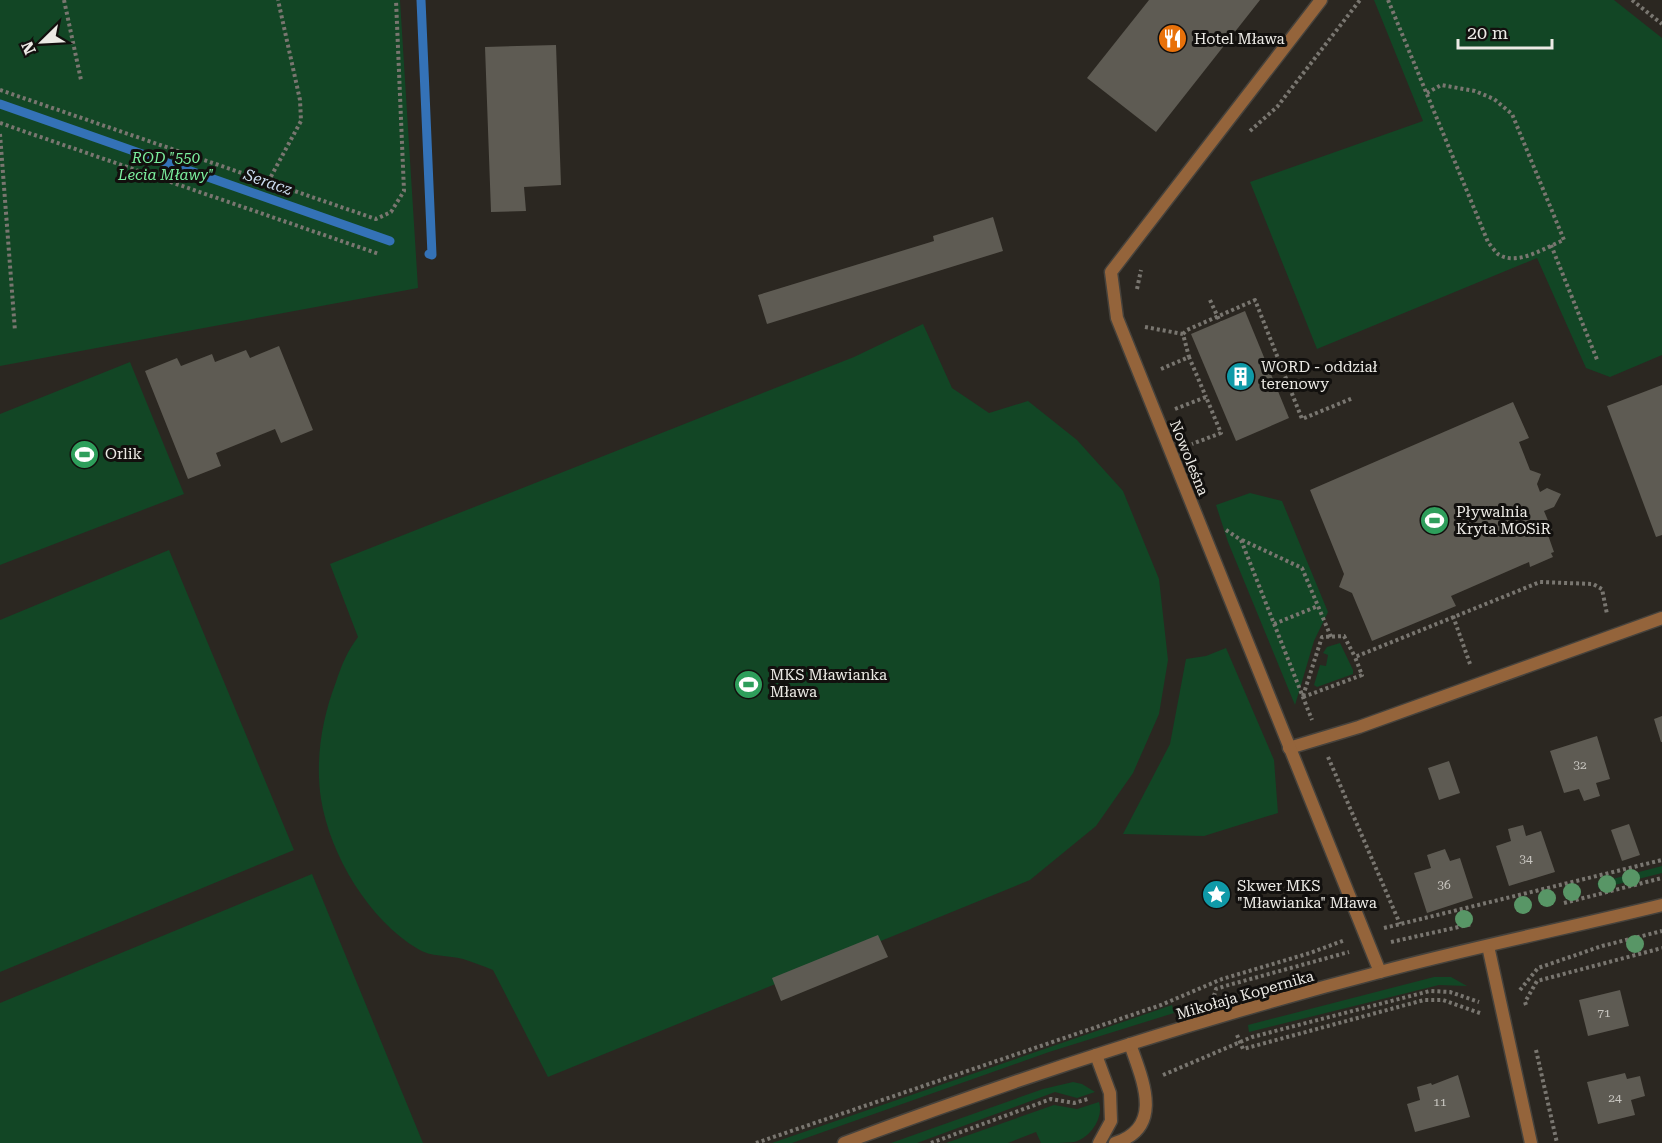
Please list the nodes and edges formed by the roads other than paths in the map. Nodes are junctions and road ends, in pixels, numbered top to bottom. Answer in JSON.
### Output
{"nodes":[{"id":1,"x":1321,"y":0,"type":"edge"},
{"id":2,"x":1662,"y":618,"type":"edge"},
{"id":3,"x":1289,"y":748,"type":"junction"},
{"id":4,"x":1662,"y":905,"type":"edge"},
{"id":5,"x":1488,"y":946,"type":"junction"},
{"id":6,"x":1380,"y":972,"type":"junction"},
{"id":7,"x":1130,"y":1044,"type":"junction"},
{"id":8,"x":1096,"y":1055,"type":"junction"},
{"id":9,"x":844,"y":1143,"type":"edge"},
{"id":10,"x":1099,"y":1143,"type":"edge"},
{"id":11,"x":1115,"y":1143,"type":"edge"},
{"id":12,"x":1531,"y":1143,"type":"edge"}],
"edges":[{"from":1,"to":3,"type":"street","name":"Nowoleśna"},
{"from":2,"to":3,"type":"street"},
{"from":3,"to":6,"type":"street","name":"Nowoleśna"},
{"from":4,"to":5,"type":"street","name":"Mikołaja Kopernika"},
{"from":5,"to":6,"type":"street","name":"Mikołaja Kopernika"},
{"from":5,"to":12,"type":"street"},
{"from":6,"to":7,"type":"street","name":"Mikołaja Kopernika"},
{"from":7,"to":8,"type":"street","name":"Mikołaja Kopernika"},
{"from":7,"to":11,"type":"street"},
{"from":8,"to":9,"type":"street","name":"Mikołaja Kopernika"},
{"from":8,"to":10,"type":"street"}]}
